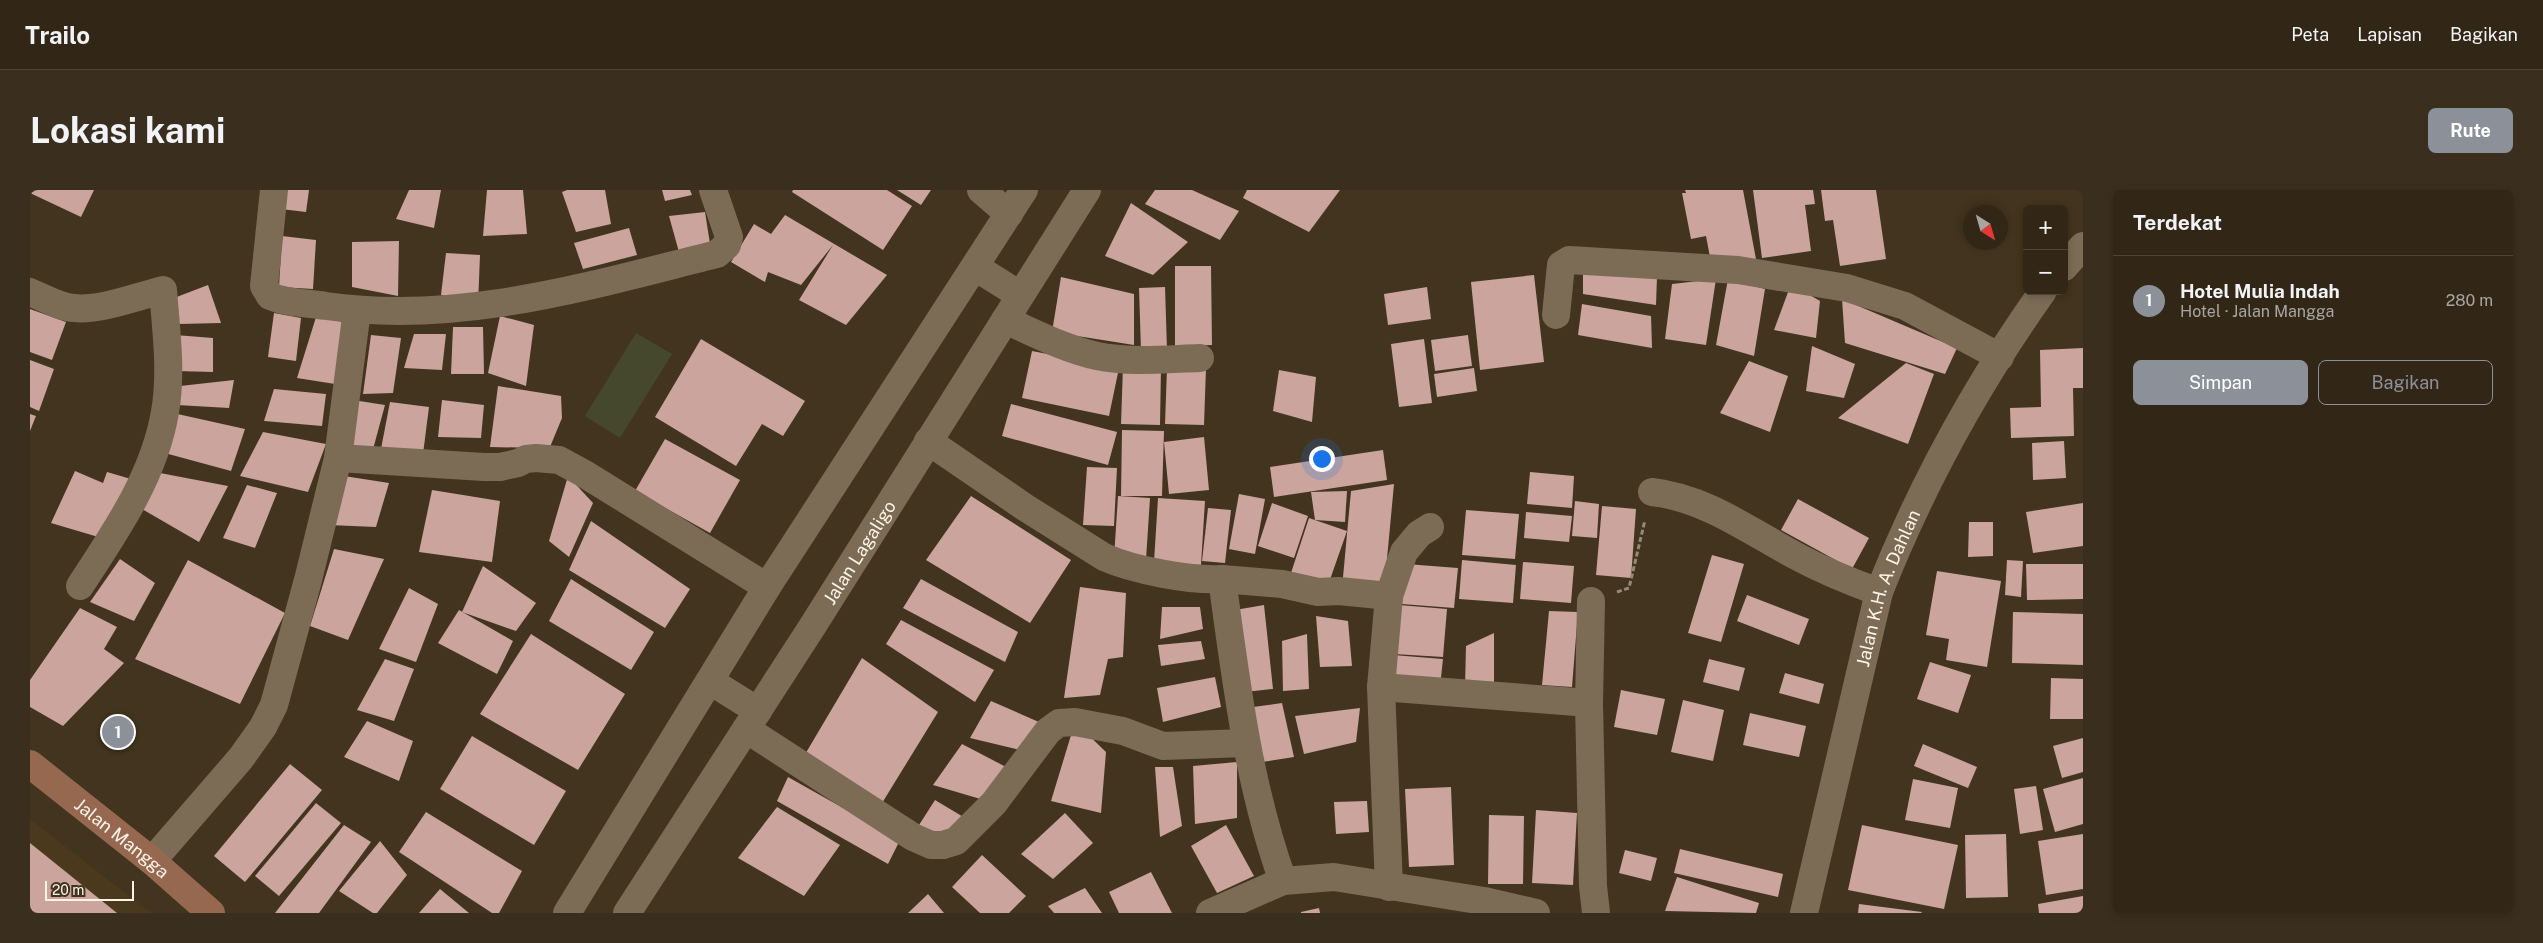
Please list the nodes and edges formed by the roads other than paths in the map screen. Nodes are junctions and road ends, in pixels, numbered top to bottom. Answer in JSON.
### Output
{"nodes":[{"id":1,"x":274,"y":190,"type":"edge"},
{"id":2,"x":713,"y":190,"type":"edge"},
{"id":3,"x":981,"y":190,"type":"edge"},
{"id":4,"x":1024,"y":190,"type":"edge"},
{"id":5,"x":1088,"y":190,"type":"edge"},
{"id":6,"x":1009,"y":214,"type":"junction"},
{"id":7,"x":2083,"y":246,"type":"edge"},
{"id":8,"x":2068,"y":263,"type":"edge"},
{"id":9,"x":975,"y":267,"type":"junction"},
{"id":10,"x":30,"y":292,"type":"edge"},
{"id":11,"x":2040,"y":295,"type":"edge"},
{"id":12,"x":1020,"y":296,"type":"junction"},
{"id":13,"x":357,"y":310,"type":"junction"},
{"id":14,"x":1556,"y":315,"type":"dead end"},
{"id":15,"x":1005,"y":320,"type":"junction"},
{"id":16,"x":2000,"y":357,"type":"junction"},
{"id":17,"x":1200,"y":358,"type":"dead end"},
{"id":18,"x":928,"y":441,"type":"junction"},
{"id":19,"x":338,"y":458,"type":"junction"},
{"id":20,"x":1652,"y":492,"type":"road end"},
{"id":21,"x":1430,"y":527,"type":"dead end"},
{"id":22,"x":1222,"y":579,"type":"junction"},
{"id":23,"x":80,"y":586,"type":"dead end"},
{"id":24,"x":767,"y":587,"type":"junction"},
{"id":25,"x":1879,"y":592,"type":"junction"},
{"id":26,"x":1389,"y":596,"type":"junction"},
{"id":27,"x":1591,"y":601,"type":"road end"},
{"id":28,"x":710,"y":680,"type":"junction"},
{"id":29,"x":1381,"y":687,"type":"junction"},
{"id":30,"x":1589,"y":703,"type":"junction"},
{"id":31,"x":752,"y":720,"type":"junction"},
{"id":32,"x":1245,"y":743,"type":"junction"},
{"id":33,"x":30,"y":764,"type":"edge"},
{"id":34,"x":152,"y":861,"type":"junction"},
{"id":35,"x":1283,"y":881,"type":"junction"},
{"id":36,"x":1388,"y":887,"type":"junction"},
{"id":37,"x":211,"y":913,"type":"edge"},
{"id":38,"x":567,"y":913,"type":"edge"},
{"id":39,"x":627,"y":913,"type":"edge"},
{"id":40,"x":1210,"y":913,"type":"edge"},
{"id":41,"x":1536,"y":913,"type":"edge"},
{"id":42,"x":1596,"y":913,"type":"edge"},
{"id":43,"x":1804,"y":913,"type":"edge"}],
"edges":[{"from":1,"to":13,"type":"street"},
{"from":2,"to":13,"type":"street"},
{"from":3,"to":6,"type":"street"},
{"from":4,"to":6,"type":"street"},
{"from":5,"to":12,"type":"street","name":"Jalan Lagaligo"},
{"from":6,"to":9,"type":"street"},
{"from":7,"to":8,"type":"street"},
{"from":9,"to":12,"type":"street"},
{"from":9,"to":24,"type":"street"},
{"from":10,"to":23,"type":"street"},
{"from":11,"to":16,"type":"street","name":"Jalan K.H. A. Dahlan"},
{"from":12,"to":15,"type":"street","name":"Jalan Lagaligo"},
{"from":13,"to":19,"type":"street"},
{"from":14,"to":16,"type":"street"},
{"from":15,"to":17,"type":"street"},
{"from":15,"to":18,"type":"street","name":"Jalan Lagaligo"},
{"from":16,"to":25,"type":"street","name":"Jalan K.H. A. Dahlan"},
{"from":18,"to":22,"type":"street"},
{"from":18,"to":31,"type":"street","name":"Jalan Lagaligo"},
{"from":19,"to":24,"type":"street"},
{"from":19,"to":34,"type":"street"},
{"from":20,"to":25,"type":"street"},
{"from":21,"to":26,"type":"street"},
{"from":22,"to":26,"type":"street"},
{"from":22,"to":32,"type":"street"},
{"from":24,"to":28,"type":"street"},
{"from":25,"to":43,"type":"street","name":"Jalan K.H. A. Dahlan"},
{"from":26,"to":29,"type":"street"},
{"from":27,"to":30,"type":"street"},
{"from":28,"to":31,"type":"street"},
{"from":28,"to":38,"type":"street"},
{"from":29,"to":30,"type":"street"},
{"from":29,"to":36,"type":"street"},
{"from":30,"to":42,"type":"street"},
{"from":31,"to":32,"type":"street"},
{"from":31,"to":39,"type":"street","name":"Jalan Lagaligo"},
{"from":32,"to":35,"type":"street"},
{"from":33,"to":34,"type":"street","name":"Jalan Mangga"},
{"from":34,"to":37,"type":"street","name":"Jalan Mangga"},
{"from":35,"to":36,"type":"street"},
{"from":35,"to":40,"type":"street"},
{"from":36,"to":41,"type":"street"}]}
